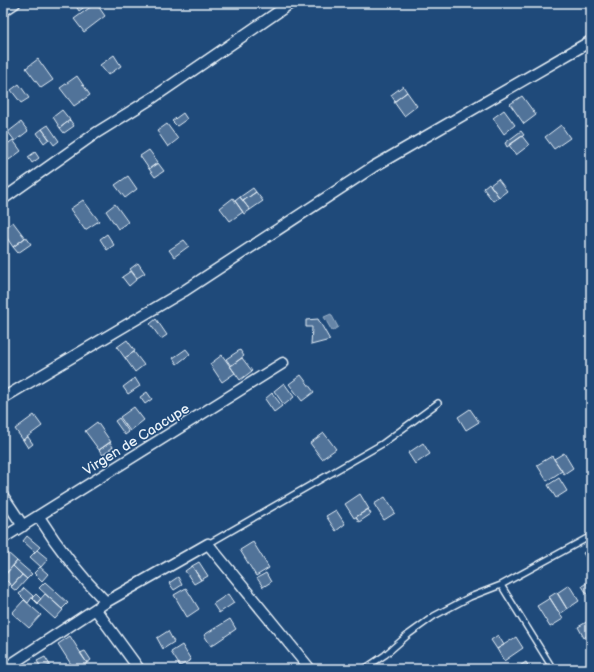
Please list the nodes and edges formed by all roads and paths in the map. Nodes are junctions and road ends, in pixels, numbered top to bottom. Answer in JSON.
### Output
{"nodes":[{"id":1,"x":15,"y":3,"type":"edge"},
{"id":2,"x":291,"y":3,"type":"edge"},
{"id":3,"x":3,"y":11,"type":"edge"},
{"id":4,"x":591,"y":41,"type":"edge"},
{"id":5,"x":3,"y":199,"type":"edge"},
{"id":6,"x":283,"y":363,"type":"dead end"},
{"id":7,"x":3,"y":398,"type":"edge"},
{"id":8,"x":438,"y":403,"type":"dead end"},
{"id":9,"x":3,"y":496,"type":"edge"},
{"id":10,"x":39,"y":517,"type":"junction"},
{"id":11,"x":23,"y":526,"type":"junction"},
{"id":12,"x":591,"y":536,"type":"edge"},
{"id":13,"x":3,"y":538,"type":"edge"},
{"id":14,"x":208,"y":544,"type":"junction"},
{"id":15,"x":501,"y":585,"type":"junction"},
{"id":16,"x":106,"y":602,"type":"junction"},
{"id":17,"x":96,"y":610,"type":"junction"},
{"id":18,"x":4,"y":669,"type":"edge"},
{"id":19,"x":139,"y":669,"type":"edge"},
{"id":20,"x":310,"y":669,"type":"edge"},
{"id":21,"x":364,"y":669,"type":"edge"},
{"id":22,"x":553,"y":669,"type":"edge"}],
"edges":[{"from":1,"to":3,"type":"street"},
{"from":2,"to":5,"type":"street"},
{"from":4,"to":7,"type":"street"},
{"from":6,"to":10,"type":"street","name":"Virgen de Caacupe"},
{"from":8,"to":14,"type":"lane"},
{"from":9,"to":11,"type":"street"},
{"from":10,"to":11,"type":"street","name":"Virgen de Caacupe"},
{"from":10,"to":16,"type":"street"},
{"from":11,"to":13,"type":"street","name":"Virgen de Caacupe"},
{"from":12,"to":15,"type":"lane"},
{"from":14,"to":16,"type":"street"},
{"from":14,"to":20,"type":"street"},
{"from":15,"to":21,"type":"lane"},
{"from":15,"to":22,"type":"lane"},
{"from":16,"to":17,"type":"street"},
{"from":17,"to":18,"type":"street"},
{"from":17,"to":19,"type":"street"}]}
